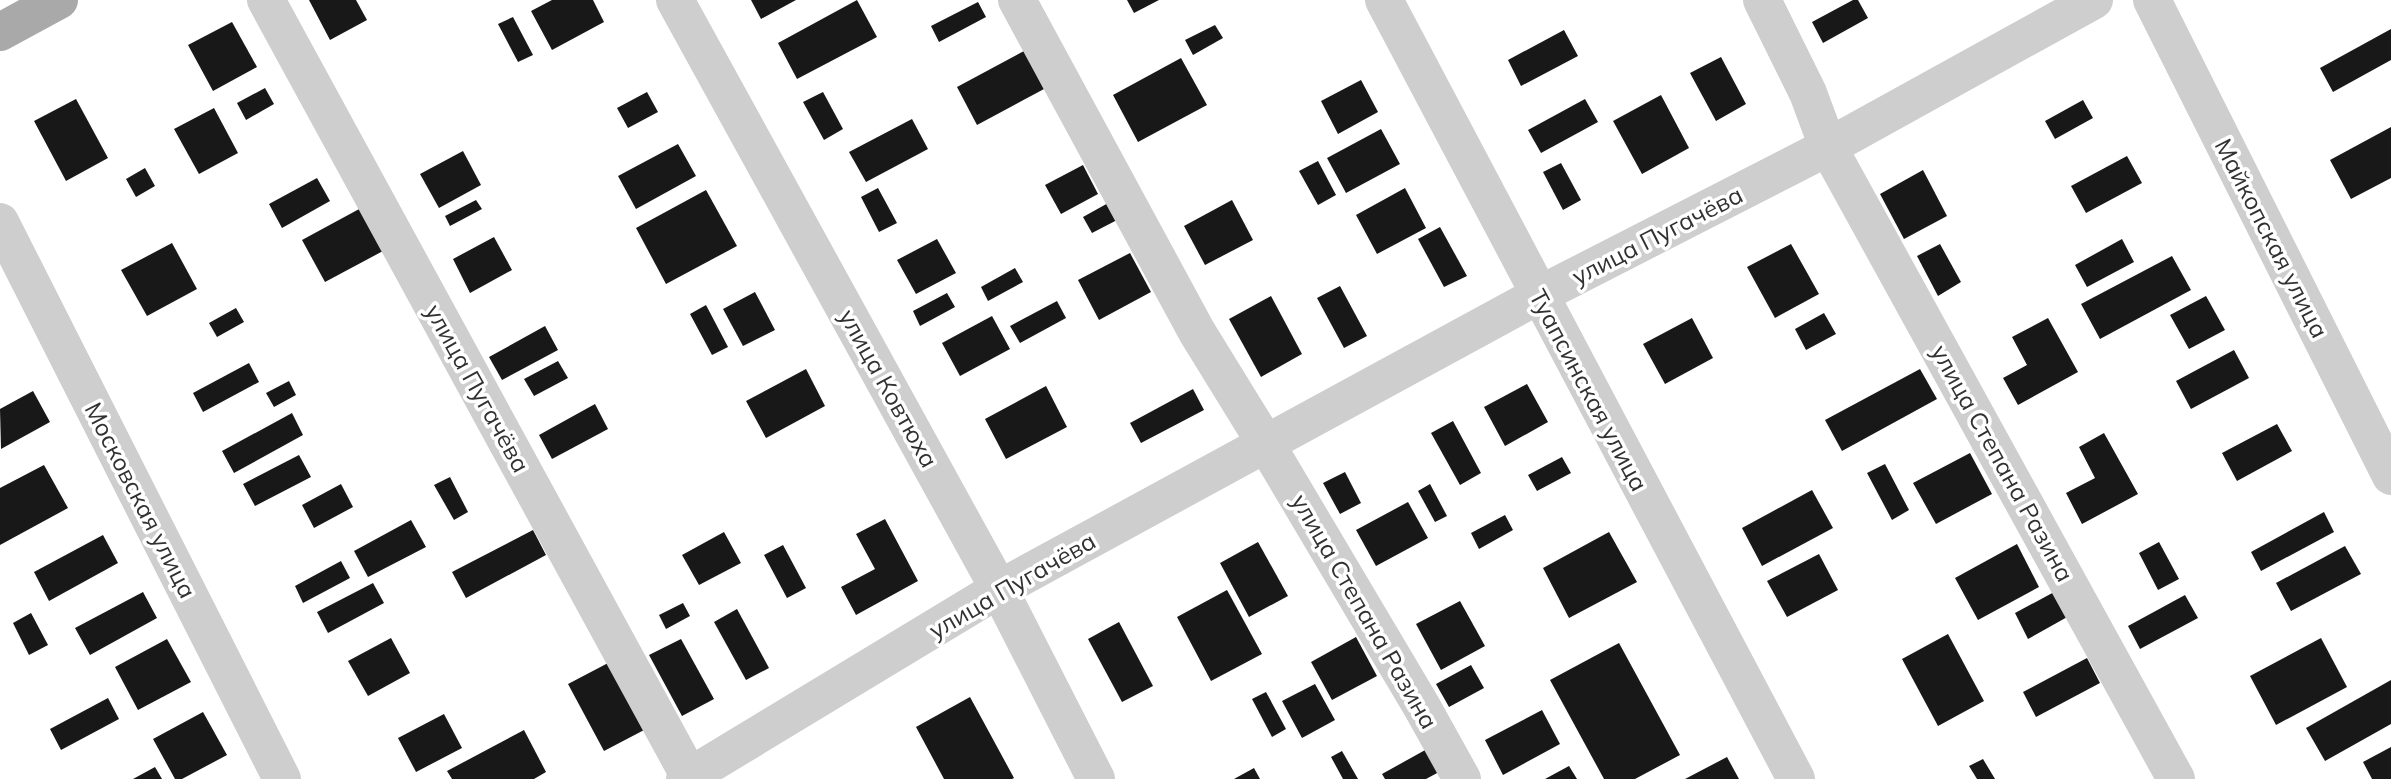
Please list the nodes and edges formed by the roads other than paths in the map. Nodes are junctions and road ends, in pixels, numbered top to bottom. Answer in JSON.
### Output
{"nodes":[{"id":1,"x":59,"y":0,"type":"edge"},
{"id":2,"x":266,"y":0,"type":"edge"},
{"id":3,"x":676,"y":0,"type":"edge"},
{"id":4,"x":1017,"y":0,"type":"edge"},
{"id":5,"x":1384,"y":0,"type":"edge"},
{"id":6,"x":1762,"y":0,"type":"edge"},
{"id":7,"x":2094,"y":0,"type":"edge"},
{"id":8,"x":2152,"y":0,"type":"edge"},
{"id":9,"x":0,"y":32,"type":"edge"},
{"id":10,"x":1828,"y":147,"type":"junction"},
{"id":11,"x":0,"y":222,"type":"edge"},
{"id":12,"x":1539,"y":295,"type":"junction"},
{"id":13,"x":1266,"y":444,"type":"junction"},
{"id":14,"x":2391,"y":476,"type":"edge"},
{"id":15,"x":999,"y":589,"type":"junction"},
{"id":16,"x":688,"y":778,"type":"edge"},
{"id":17,"x":282,"y":779,"type":"edge"},
{"id":18,"x":1096,"y":779,"type":"edge"},
{"id":19,"x":1462,"y":779,"type":"edge"},
{"id":20,"x":1796,"y":779,"type":"edge"},
{"id":21,"x":2176,"y":779,"type":"edge"}],
"edges":[{"from":1,"to":9,"type":"main road"},
{"from":2,"to":16,"type":"street","name":"улица Пугачёва"},
{"from":3,"to":15,"type":"street","name":"улица Ковтюха"},
{"from":4,"to":13,"type":"street"},
{"from":5,"to":12,"type":"street","name":"Туапсинская улица"},
{"from":6,"to":10,"type":"street"},
{"from":7,"to":10,"type":"street","name":"улица Пугачёва"},
{"from":8,"to":14,"type":"street","name":"Майкопская улица"},
{"from":10,"to":12,"type":"street","name":"улица Пугачёва"},
{"from":10,"to":21,"type":"street","name":"улица Степана Разина"},
{"from":11,"to":17,"type":"street","name":"Московская улица"},
{"from":12,"to":13,"type":"street","name":"улица Пугачёва"},
{"from":12,"to":20,"type":"street","name":"Туапсинская улица"},
{"from":13,"to":15,"type":"street","name":"улица Пугачёва"},
{"from":13,"to":19,"type":"street","name":"улица Степана Разина"},
{"from":15,"to":16,"type":"street","name":"улица Пугачёва"},
{"from":15,"to":18,"type":"street","name":"улица Ковтюха"}]}
